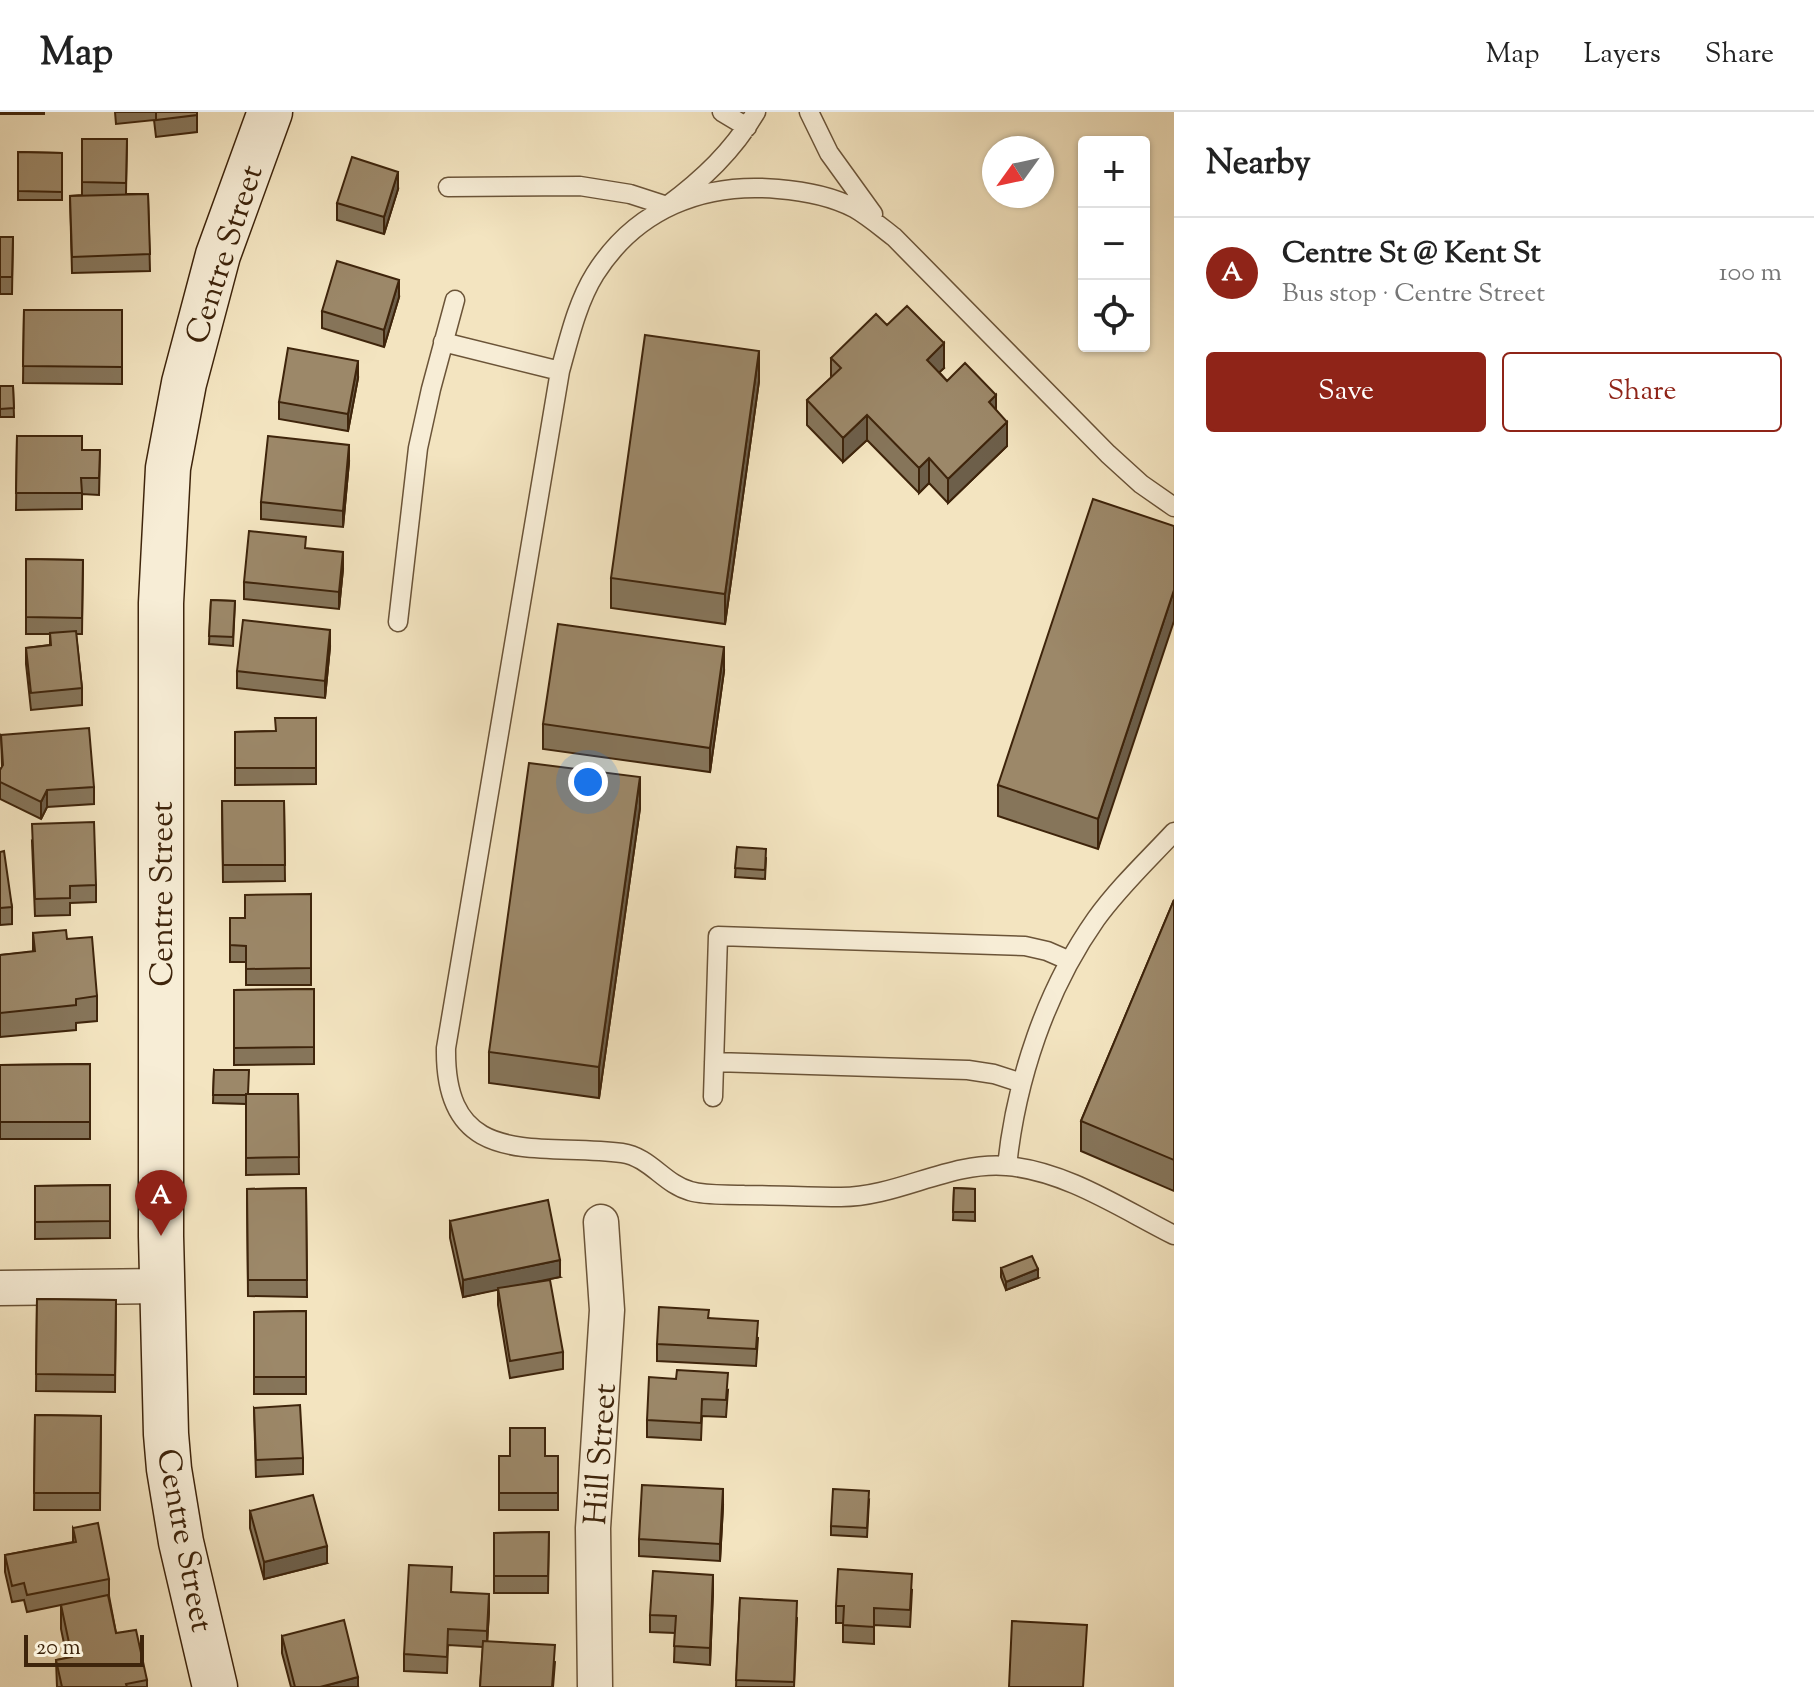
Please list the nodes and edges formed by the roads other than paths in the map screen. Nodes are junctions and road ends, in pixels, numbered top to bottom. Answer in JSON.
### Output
{"nodes":[{"id":1,"x":270,"y":112,"type":"edge"},
{"id":2,"x":722,"y":112,"type":"edge"},
{"id":3,"x":809,"y":112,"type":"edge"},
{"id":4,"x":752,"y":120,"type":"edge"},
{"id":5,"x":448,"y":187,"type":"dead end"},
{"id":6,"x":667,"y":206,"type":"junction"},
{"id":7,"x":894,"y":237,"type":"junction"},
{"id":8,"x":455,"y":300,"type":"dead end"},
{"id":9,"x":443,"y":342,"type":"junction"},
{"id":10,"x":560,"y":371,"type":"junction"},
{"id":11,"x":1174,"y":507,"type":"edge"},
{"id":12,"x":398,"y":622,"type":"dead end"},
{"id":13,"x":1174,"y":832,"type":"edge"},
{"id":14,"x":1070,"y":961,"type":"junction"},
{"id":15,"x":714,"y":1062,"type":"junction"},
{"id":16,"x":1022,"y":1083,"type":"junction"},
{"id":17,"x":713,"y":1097,"type":"dead end"},
{"id":18,"x":1007,"y":1166,"type":"junction"},
{"id":19,"x":601,"y":1222,"type":"dead end"},
{"id":20,"x":1174,"y":1235,"type":"edge"},
{"id":21,"x":162,"y":1286,"type":"junction"},
{"id":22,"x":0,"y":1288,"type":"edge"},
{"id":23,"x":215,"y":1687,"type":"edge"},
{"id":24,"x":595,"y":1687,"type":"edge"}],
"edges":[{"from":1,"to":21,"type":"main road","name":"Centre Street"},
{"from":2,"to":4,"type":"lane"},
{"from":3,"to":7,"type":"lane"},
{"from":4,"to":6,"type":"lane"},
{"from":5,"to":6,"type":"lane"},
{"from":6,"to":7,"type":"lane"},
{"from":6,"to":10,"type":"lane"},
{"from":7,"to":11,"type":"lane"},
{"from":8,"to":9,"type":"lane"},
{"from":9,"to":10,"type":"lane"},
{"from":9,"to":12,"type":"lane"},
{"from":10,"to":18,"type":"lane"},
{"from":13,"to":14,"type":"lane"},
{"from":14,"to":15,"type":"lane"},
{"from":14,"to":16,"type":"lane"},
{"from":15,"to":16,"type":"lane"},
{"from":15,"to":17,"type":"lane"},
{"from":16,"to":18,"type":"lane"},
{"from":18,"to":20,"type":"lane"},
{"from":19,"to":24,"type":"street","name":"Hill Street"},
{"from":21,"to":22,"type":"street"},
{"from":21,"to":23,"type":"main road","name":"Centre Street"}]}
